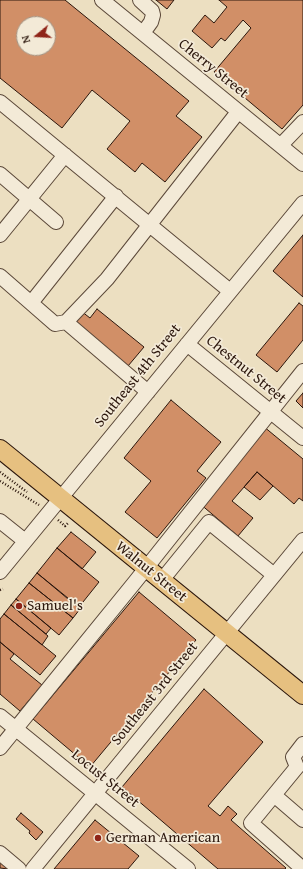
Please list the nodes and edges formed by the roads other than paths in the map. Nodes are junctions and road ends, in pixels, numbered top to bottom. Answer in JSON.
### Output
{"nodes":[{"id":1,"x":102,"y":0,"type":"edge"},
{"id":2,"x":140,"y":0,"type":"edge"},
{"id":3,"x":143,"y":33,"type":"junction"},
{"id":4,"x":0,"y":102,"type":"edge"},
{"id":5,"x":238,"y":112,"type":"junction"},
{"id":6,"x":303,"y":122,"type":"edge"},
{"id":7,"x":281,"y":145,"type":"junction"},
{"id":8,"x":65,"y":155,"type":"junction"},
{"id":9,"x":303,"y":164,"type":"edge"},
{"id":10,"x":0,"y":174,"type":"edge"},
{"id":11,"x":116,"y":196,"type":"junction"},
{"id":12,"x":29,"y":199,"type":"junction"},
{"id":13,"x":303,"y":203,"type":"edge"},
{"id":14,"x":56,"y":222,"type":"dead end"},
{"id":15,"x":149,"y":223,"type":"junction"},
{"id":16,"x":0,"y":235,"type":"edge"},
{"id":17,"x":0,"y":276,"type":"edge"},
{"id":18,"x":230,"y":291,"type":"junction"},
{"id":19,"x":31,"y":303,"type":"junction"},
{"id":20,"x":66,"y":322,"type":"junction"},
{"id":21,"x":187,"y":344,"type":"junction"},
{"id":22,"x":303,"y":371,"type":"edge"},
{"id":23,"x":148,"y":392,"type":"junction"},
{"id":24,"x":271,"y":412,"type":"junction"},
{"id":25,"x":303,"y":438,"type":"edge"},
{"id":26,"x":0,"y":449,"type":"edge"},
{"id":27,"x":60,"y":498,"type":"junction"},
{"id":28,"x":0,"y":521,"type":"edge"},
{"id":29,"x":303,"y":540,"type":"edge"},
{"id":30,"x":25,"y":541,"type":"junction"},
{"id":31,"x":146,"y":568,"type":"junction"},
{"id":32,"x":0,"y":572,"type":"edge"},
{"id":33,"x":274,"y":575,"type":"junction"},
{"id":34,"x":162,"y":580,"type":"junction"},
{"id":35,"x":226,"y":633,"type":"junction"},
{"id":36,"x":303,"y":695,"type":"edge"},
{"id":37,"x":0,"y":716,"type":"edge"},
{"id":38,"x":17,"y":730,"type":"junction"},
{"id":39,"x":303,"y":744,"type":"edge"},
{"id":40,"x":0,"y":748,"type":"edge"},
{"id":41,"x":300,"y":770,"type":"edge"},
{"id":42,"x":95,"y":793,"type":"junction"},
{"id":43,"x":274,"y":796,"type":"junction"},
{"id":44,"x":303,"y":820,"type":"edge"},
{"id":45,"x":0,"y":854,"type":"edge"},
{"id":46,"x":19,"y":869,"type":"edge"},
{"id":47,"x":33,"y":869,"type":"edge"},
{"id":48,"x":188,"y":869,"type":"edge"},
{"id":49,"x":303,"y":869,"type":"edge"}],
"edges":[{"from":1,"to":3,"type":"street","name":"Cherry Street"},
{"from":2,"to":3,"type":"street"},
{"from":3,"to":5,"type":"street","name":"Cherry Street"},
{"from":4,"to":8,"type":"street"},
{"from":5,"to":7,"type":"street","name":"Cherry Street"},
{"from":5,"to":15,"type":"street"},
{"from":6,"to":7,"type":"street"},
{"from":7,"to":9,"type":"street","name":"Cherry Street"},
{"from":8,"to":11,"type":"street"},
{"from":8,"to":12,"type":"street"},
{"from":10,"to":12,"type":"street"},
{"from":11,"to":15,"type":"street"},
{"from":11,"to":19,"type":"street"},
{"from":12,"to":14,"type":"street"},
{"from":12,"to":16,"type":"street"},
{"from":13,"to":18,"type":"street","name":"Southeast 4th Street"},
{"from":15,"to":18,"type":"street"},
{"from":15,"to":20,"type":"street"},
{"from":17,"to":19,"type":"street"},
{"from":18,"to":21,"type":"street","name":"Southeast 4th Street"},
{"from":19,"to":20,"type":"street"},
{"from":20,"to":23,"type":"street"},
{"from":21,"to":23,"type":"street","name":"Southeast 4th Street"},
{"from":21,"to":24,"type":"street","name":"Chestnut Street"},
{"from":22,"to":24,"type":"street"},
{"from":23,"to":27,"type":"street","name":"Southeast 4th Street"},
{"from":24,"to":25,"type":"street","name":"Chestnut Street"},
{"from":24,"to":31,"type":"street"},
{"from":26,"to":27,"type":"main road","name":"Walnut Street"},
{"from":27,"to":30,"type":"street","name":"Southeast 4th Street"},
{"from":27,"to":31,"type":"main road","name":"Walnut Street"},
{"from":28,"to":30,"type":"street"},
{"from":29,"to":33,"type":"street","name":"Southeast 3rd Street"},
{"from":30,"to":32,"type":"street","name":"Southeast 4th Street"},
{"from":31,"to":34,"type":"main road","name":"Walnut Street"},
{"from":31,"to":38,"type":"street"},
{"from":33,"to":34,"type":"street"},
{"from":33,"to":35,"type":"street","name":"Southeast 3rd Street"},
{"from":34,"to":35,"type":"main road","name":"Walnut Street"},
{"from":35,"to":36,"type":"main road","name":"Walnut Street"},
{"from":35,"to":42,"type":"street","name":"Southeast 3rd Street"},
{"from":37,"to":38,"type":"street","name":"Locust Street"},
{"from":38,"to":40,"type":"street"},
{"from":38,"to":42,"type":"street","name":"Locust Street"},
{"from":39,"to":41,"type":"street"},
{"from":41,"to":43,"type":"street"},
{"from":42,"to":47,"type":"street","name":"Southeast 3rd Street"},
{"from":42,"to":48,"type":"street","name":"Locust Street"},
{"from":43,"to":44,"type":"street"},
{"from":43,"to":49,"type":"street"},
{"from":45,"to":46,"type":"street"}]}
